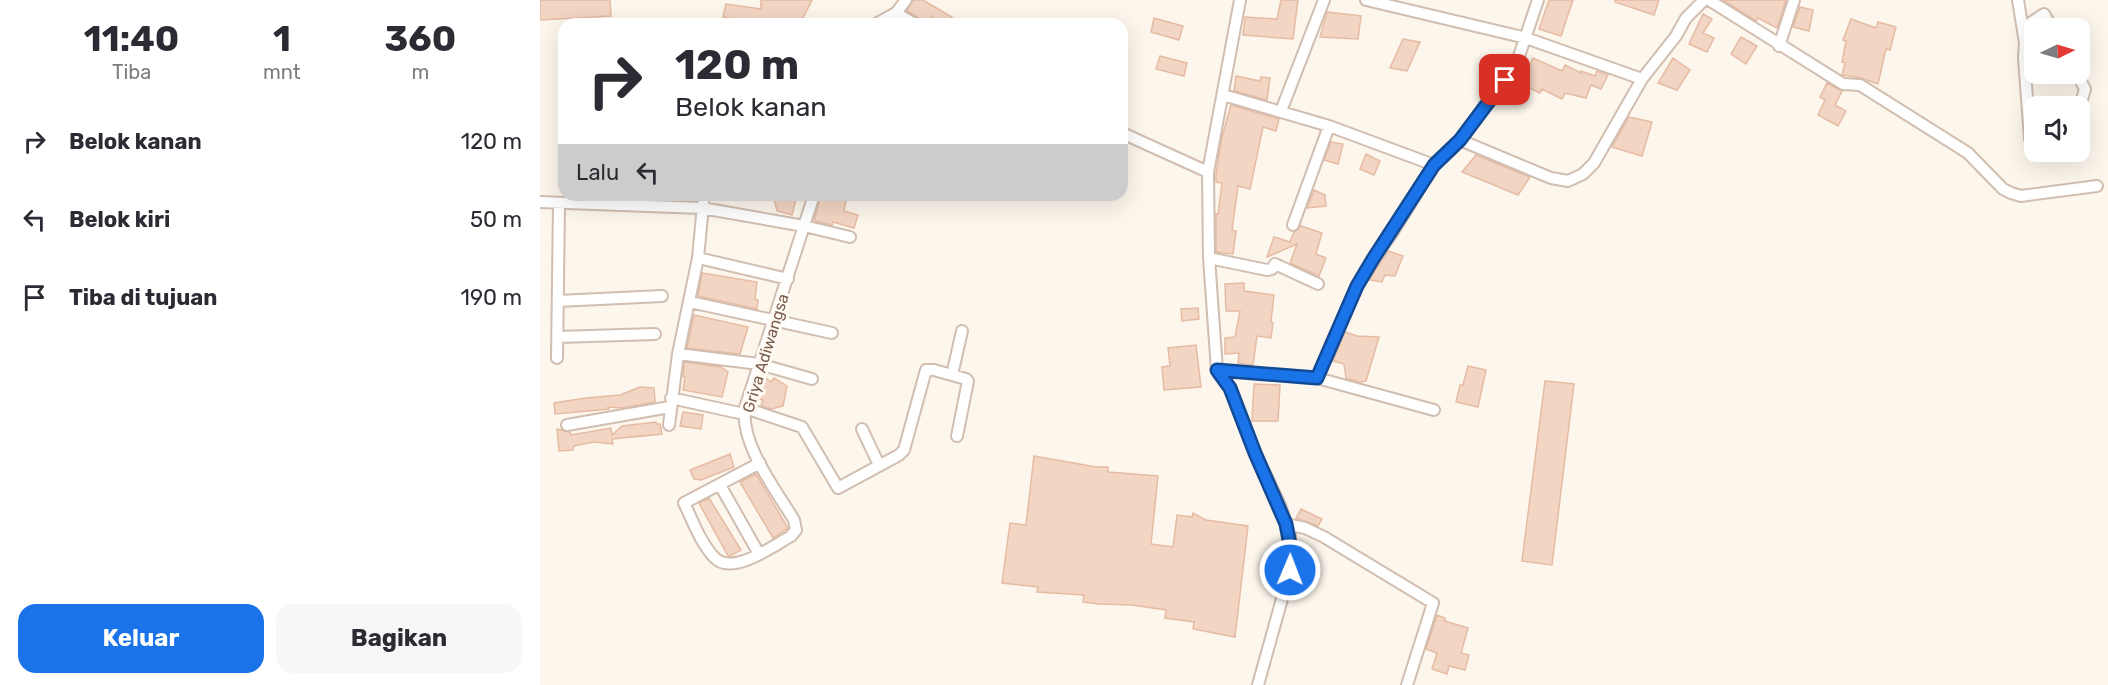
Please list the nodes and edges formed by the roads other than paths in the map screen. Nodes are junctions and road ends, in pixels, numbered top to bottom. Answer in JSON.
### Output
{"nodes":[{"id":1,"x":906,"y":0,"type":"edge"},
{"id":2,"x":1240,"y":0,"type":"edge"},
{"id":3,"x":1324,"y":0,"type":"edge"},
{"id":4,"x":1366,"y":0,"type":"edge"},
{"id":5,"x":1538,"y":0,"type":"edge"},
{"id":6,"x":1707,"y":0,"type":"edge"},
{"id":7,"x":1794,"y":0,"type":"edge"},
{"id":8,"x":2018,"y":0,"type":"edge"},
{"id":9,"x":896,"y":13,"type":"junction"},
{"id":10,"x":887,"y":18,"type":"edge"},
{"id":11,"x":905,"y":18,"type":"edge"},
{"id":12,"x":2023,"y":28,"type":"joint"},
{"id":13,"x":1526,"y":38,"type":"junction"},
{"id":14,"x":1779,"y":46,"type":"junction"},
{"id":15,"x":1642,"y":79,"type":"junction"},
{"id":16,"x":1223,"y":95,"type":"junction"},
{"id":17,"x":2027,"y":96,"type":"edge"},
{"id":18,"x":1281,"y":111,"type":"junction"},
{"id":19,"x":1329,"y":126,"type":"junction"},
{"id":20,"x":1128,"y":136,"type":"edge"},
{"id":21,"x":1460,"y":140,"type":"junction"},
{"id":22,"x":1434,"y":165,"type":"junction"},
{"id":23,"x":1208,"y":172,"type":"junction"},
{"id":24,"x":2097,"y":186,"type":"dead end"},
{"id":25,"x":703,"y":201,"type":"edge"},
{"id":26,"x":812,"y":201,"type":"edge"},
{"id":27,"x":540,"y":202,"type":"edge"},
{"id":28,"x":559,"y":203,"type":"junction"},
{"id":29,"x":702,"y":208,"type":"junction"},
{"id":30,"x":1293,"y":225,"type":"dead end"},
{"id":31,"x":804,"y":226,"type":"junction"},
{"id":32,"x":850,"y":237,"type":"dead end"},
{"id":33,"x":698,"y":258,"type":"junction"},
{"id":34,"x":1209,"y":258,"type":"junction"},
{"id":35,"x":788,"y":279,"type":"junction"},
{"id":36,"x":1318,"y":284,"type":"dead end"},
{"id":37,"x":662,"y":296,"type":"dead end"},
{"id":38,"x":558,"y":301,"type":"junction"},
{"id":39,"x":690,"y":302,"type":"junction"},
{"id":40,"x":773,"y":319,"type":"junction"},
{"id":41,"x":962,"y":331,"type":"dead end"},
{"id":42,"x":832,"y":333,"type":"dead end"},
{"id":43,"x":655,"y":334,"type":"dead end"},
{"id":44,"x":558,"y":337,"type":"junction"},
{"id":45,"x":678,"y":354,"type":"junction"},
{"id":46,"x":557,"y":358,"type":"dead end"},
{"id":47,"x":759,"y":363,"type":"junction"},
{"id":48,"x":1217,"y":370,"type":"junction"},
{"id":49,"x":952,"y":375,"type":"junction"},
{"id":50,"x":1317,"y":378,"type":"junction"},
{"id":51,"x":812,"y":379,"type":"dead end"},
{"id":52,"x":670,"y":403,"type":"junction"},
{"id":53,"x":1434,"y":410,"type":"dead end"},
{"id":54,"x":744,"y":411,"type":"junction"},
{"id":55,"x":669,"y":424,"type":"dead end"},
{"id":56,"x":567,"y":425,"type":"dead end"},
{"id":57,"x":862,"y":429,"type":"dead end"},
{"id":58,"x":957,"y":436,"type":"dead end"},
{"id":59,"x":760,"y":463,"type":"junction"},
{"id":60,"x":879,"y":465,"type":"junction"},
{"id":61,"x":720,"y":485,"type":"junction"},
{"id":62,"x":1286,"y":524,"type":"junction"},
{"id":63,"x":759,"y":554,"type":"junction"},
{"id":64,"x":1258,"y":685,"type":"edge"},
{"id":65,"x":1407,"y":685,"type":"edge"}],
"edges":[{"from":1,"to":9,"type":"street"},
{"from":2,"to":16,"type":"street"},
{"from":3,"to":18,"type":"street"},
{"from":4,"to":13,"type":"street"},
{"from":5,"to":13,"type":"street"},
{"from":6,"to":14,"type":"street"},
{"from":6,"to":15,"type":"street"},
{"from":7,"to":14,"type":"street"},
{"from":8,"to":12,"type":"street"},
{"from":9,"to":10,"type":"street"},
{"from":9,"to":11,"type":"street"},
{"from":12,"to":17,"type":"street"},
{"from":13,"to":15,"type":"street"},
{"from":13,"to":21,"type":"street"},
{"from":14,"to":24,"type":"street"},
{"from":15,"to":21,"type":"street"},
{"from":16,"to":18,"type":"street"},
{"from":16,"to":23,"type":"street"},
{"from":18,"to":19,"type":"street"},
{"from":19,"to":22,"type":"street"},
{"from":19,"to":30,"type":"street"},
{"from":20,"to":23,"type":"street"},
{"from":21,"to":22,"type":"street"},
{"from":22,"to":50,"type":"street"},
{"from":23,"to":34,"type":"street"},
{"from":25,"to":29,"type":"street"},
{"from":26,"to":31,"type":"street","name":"Griya Adiwangsa"},
{"from":27,"to":28,"type":"street"},
{"from":28,"to":29,"type":"street"},
{"from":28,"to":38,"type":"street"},
{"from":29,"to":31,"type":"street"},
{"from":29,"to":33,"type":"street"},
{"from":31,"to":32,"type":"street"},
{"from":31,"to":35,"type":"street","name":"Griya Adiwangsa"},
{"from":33,"to":35,"type":"street"},
{"from":33,"to":39,"type":"street"},
{"from":34,"to":36,"type":"street"},
{"from":34,"to":48,"type":"street"},
{"from":35,"to":40,"type":"street","name":"Griya Adiwangsa"},
{"from":37,"to":38,"type":"street"},
{"from":38,"to":44,"type":"street"},
{"from":39,"to":40,"type":"street"},
{"from":39,"to":45,"type":"street"},
{"from":40,"to":42,"type":"street"},
{"from":40,"to":47,"type":"street","name":"Griya Adiwangsa"},
{"from":41,"to":49,"type":"street"},
{"from":43,"to":44,"type":"street"},
{"from":44,"to":46,"type":"street"},
{"from":45,"to":47,"type":"street"},
{"from":45,"to":52,"type":"street"},
{"from":47,"to":51,"type":"street"},
{"from":47,"to":54,"type":"street","name":"Griya Adiwangsa"},
{"from":48,"to":50,"type":"street"},
{"from":48,"to":62,"type":"street"},
{"from":49,"to":58,"type":"street"},
{"from":49,"to":60,"type":"street"},
{"from":50,"to":53,"type":"street"},
{"from":52,"to":54,"type":"street"},
{"from":52,"to":55,"type":"street"},
{"from":52,"to":56,"type":"street"},
{"from":54,"to":59,"type":"street","name":"Griya Adiwangsa"},
{"from":54,"to":60,"type":"street"},
{"from":57,"to":60,"type":"street"},
{"from":59,"to":61,"type":"street"},
{"from":59,"to":63,"type":"street","name":"Griya Adiwangsa"},
{"from":61,"to":63,"type":"street"},
{"from":61,"to":63,"type":"street","name":"Griya Adiwangsa"},
{"from":62,"to":64,"type":"street"},
{"from":62,"to":65,"type":"street"}]}
